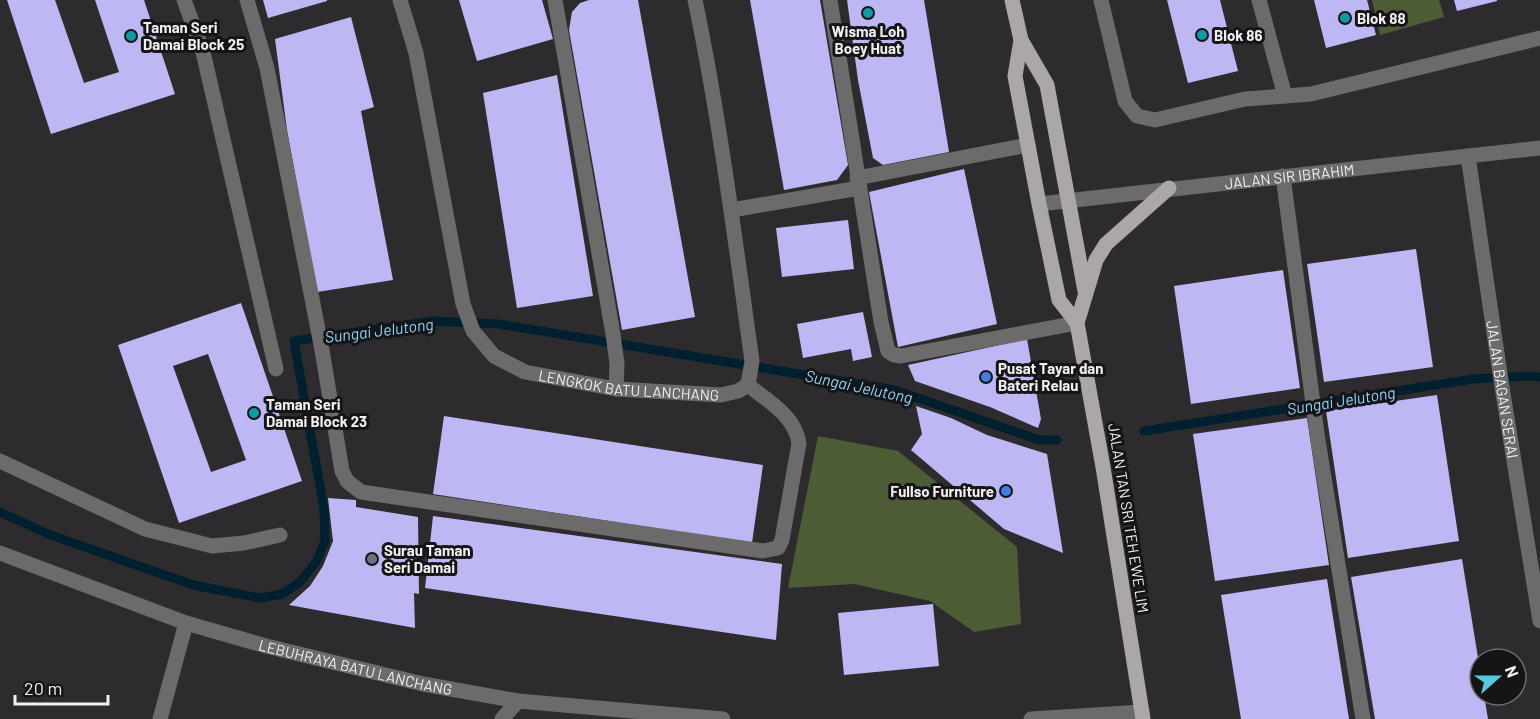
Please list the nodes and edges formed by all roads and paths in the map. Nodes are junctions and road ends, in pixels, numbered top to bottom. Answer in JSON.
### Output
{"nodes":[{"id":1,"x":184,"y":0,"type":"edge"},
{"id":2,"x":247,"y":0,"type":"edge"},
{"id":3,"x":400,"y":0,"type":"edge"},
{"id":4,"x":695,"y":0,"type":"edge"},
{"id":5,"x":830,"y":0,"type":"edge"},
{"id":6,"x":1012,"y":0,"type":"edge"},
{"id":7,"x":1101,"y":0,"type":"edge"},
{"id":8,"x":1259,"y":0,"type":"edge"},
{"id":9,"x":559,"y":1,"type":"edge"},
{"id":10,"x":1540,"y":39,"type":"edge"},
{"id":11,"x":1021,"y":40,"type":"junction"},
{"id":12,"x":1285,"y":96,"type":"junction"},
{"id":13,"x":1028,"y":145,"type":"junction"},
{"id":14,"x":1540,"y":148,"type":"edge"},
{"id":15,"x":1468,"y":156,"type":"junction"},
{"id":16,"x":1283,"y":176,"type":"junction"},
{"id":17,"x":858,"y":183,"type":"junction"},
{"id":18,"x":1169,"y":188,"type":"junction"},
{"id":19,"x":1070,"y":200,"type":"junction"},
{"id":20,"x":1039,"y":204,"type":"junction"},
{"id":21,"x":732,"y":210,"type":"junction"},
{"id":22,"x":1085,"y":294,"type":"junction"},
{"id":23,"x":1077,"y":323,"type":"junction"},
{"id":24,"x":276,"y":369,"type":"dead end"},
{"id":25,"x":748,"y":385,"type":"junction"},
{"id":26,"x":616,"y":389,"type":"junction"},
{"id":27,"x":0,"y":461,"type":"edge"},
{"id":28,"x":280,"y":535,"type":"dead end"},
{"id":29,"x":0,"y":553,"type":"edge"},
{"id":30,"x":1540,"y":621,"type":"edge"},
{"id":31,"x":186,"y":623,"type":"junction"},
{"id":32,"x":518,"y":701,"type":"junction"},
{"id":33,"x":1143,"y":716,"type":"edge"},
{"id":34,"x":160,"y":719,"type":"edge"},
{"id":35,"x":502,"y":719,"type":"edge"},
{"id":36,"x":723,"y":719,"type":"edge"},
{"id":37,"x":1031,"y":719,"type":"edge"},
{"id":38,"x":1364,"y":719,"type":"edge"}],
"edges":[{"from":1,"to":24,"type":"street"},
{"from":2,"to":25,"type":"street"},
{"from":3,"to":26,"type":"street","name":"LENGKOK BATU LANCHANG"},
{"from":4,"to":21,"type":"street"},
{"from":5,"to":17,"type":"street"},
{"from":6,"to":11,"type":"main road","name":"JALAN TAN SRI TEH EWE LIM"},
{"from":7,"to":12,"type":"street"},
{"from":8,"to":12,"type":"street"},
{"from":9,"to":26,"type":"street"},
{"from":10,"to":12,"type":"street"},
{"from":11,"to":13,"type":"main road","name":"JALAN TAN SRI TEH EWE LIM"},
{"from":11,"to":19,"type":"main road","name":"JALAN TAN SRI TEH EWE LIM"},
{"from":13,"to":17,"type":"street"},
{"from":13,"to":20,"type":"main road","name":"JALAN TAN SRI TEH EWE LIM"},
{"from":14,"to":15,"type":"street","name":"JALAN SIR IBRAHIM"},
{"from":15,"to":16,"type":"street","name":"JALAN SIR IBRAHIM"},
{"from":15,"to":30,"type":"street","name":"JALAN BAGAN SERAI"},
{"from":16,"to":18,"type":"street","name":"JALAN SIR IBRAHIM"},
{"from":16,"to":38,"type":"street"},
{"from":17,"to":21,"type":"street"},
{"from":17,"to":23,"type":"street"},
{"from":18,"to":19,"type":"street","name":"JALAN SIR IBRAHIM"},
{"from":18,"to":22,"type":"main road"},
{"from":19,"to":20,"type":"street","name":"JALAN SIR IBRAHIM"},
{"from":19,"to":22,"type":"main road","name":"JALAN TAN SRI TEH EWE LIM"},
{"from":20,"to":23,"type":"main road","name":"JALAN TAN SRI TEH EWE LIM"},
{"from":21,"to":25,"type":"street"},
{"from":22,"to":23,"type":"main road","name":"JALAN TAN SRI TEH EWE LIM"},
{"from":23,"to":33,"type":"main road","name":"JALAN TAN SRI TEH EWE LIM"},
{"from":25,"to":26,"type":"street","name":"LENGKOK BATU LANCHANG"},
{"from":27,"to":28,"type":"street"},
{"from":29,"to":31,"type":"street","name":"LEBUHRAYA BATU LANCHANG"},
{"from":31,"to":32,"type":"street","name":"LEBUHRAYA BATU LANCHANG"},
{"from":31,"to":34,"type":"street"},
{"from":32,"to":35,"type":"street"},
{"from":32,"to":36,"type":"street","name":"LEBUHRAYA BATU LANCHANG"},
{"from":33,"to":37,"type":"street"}]}
